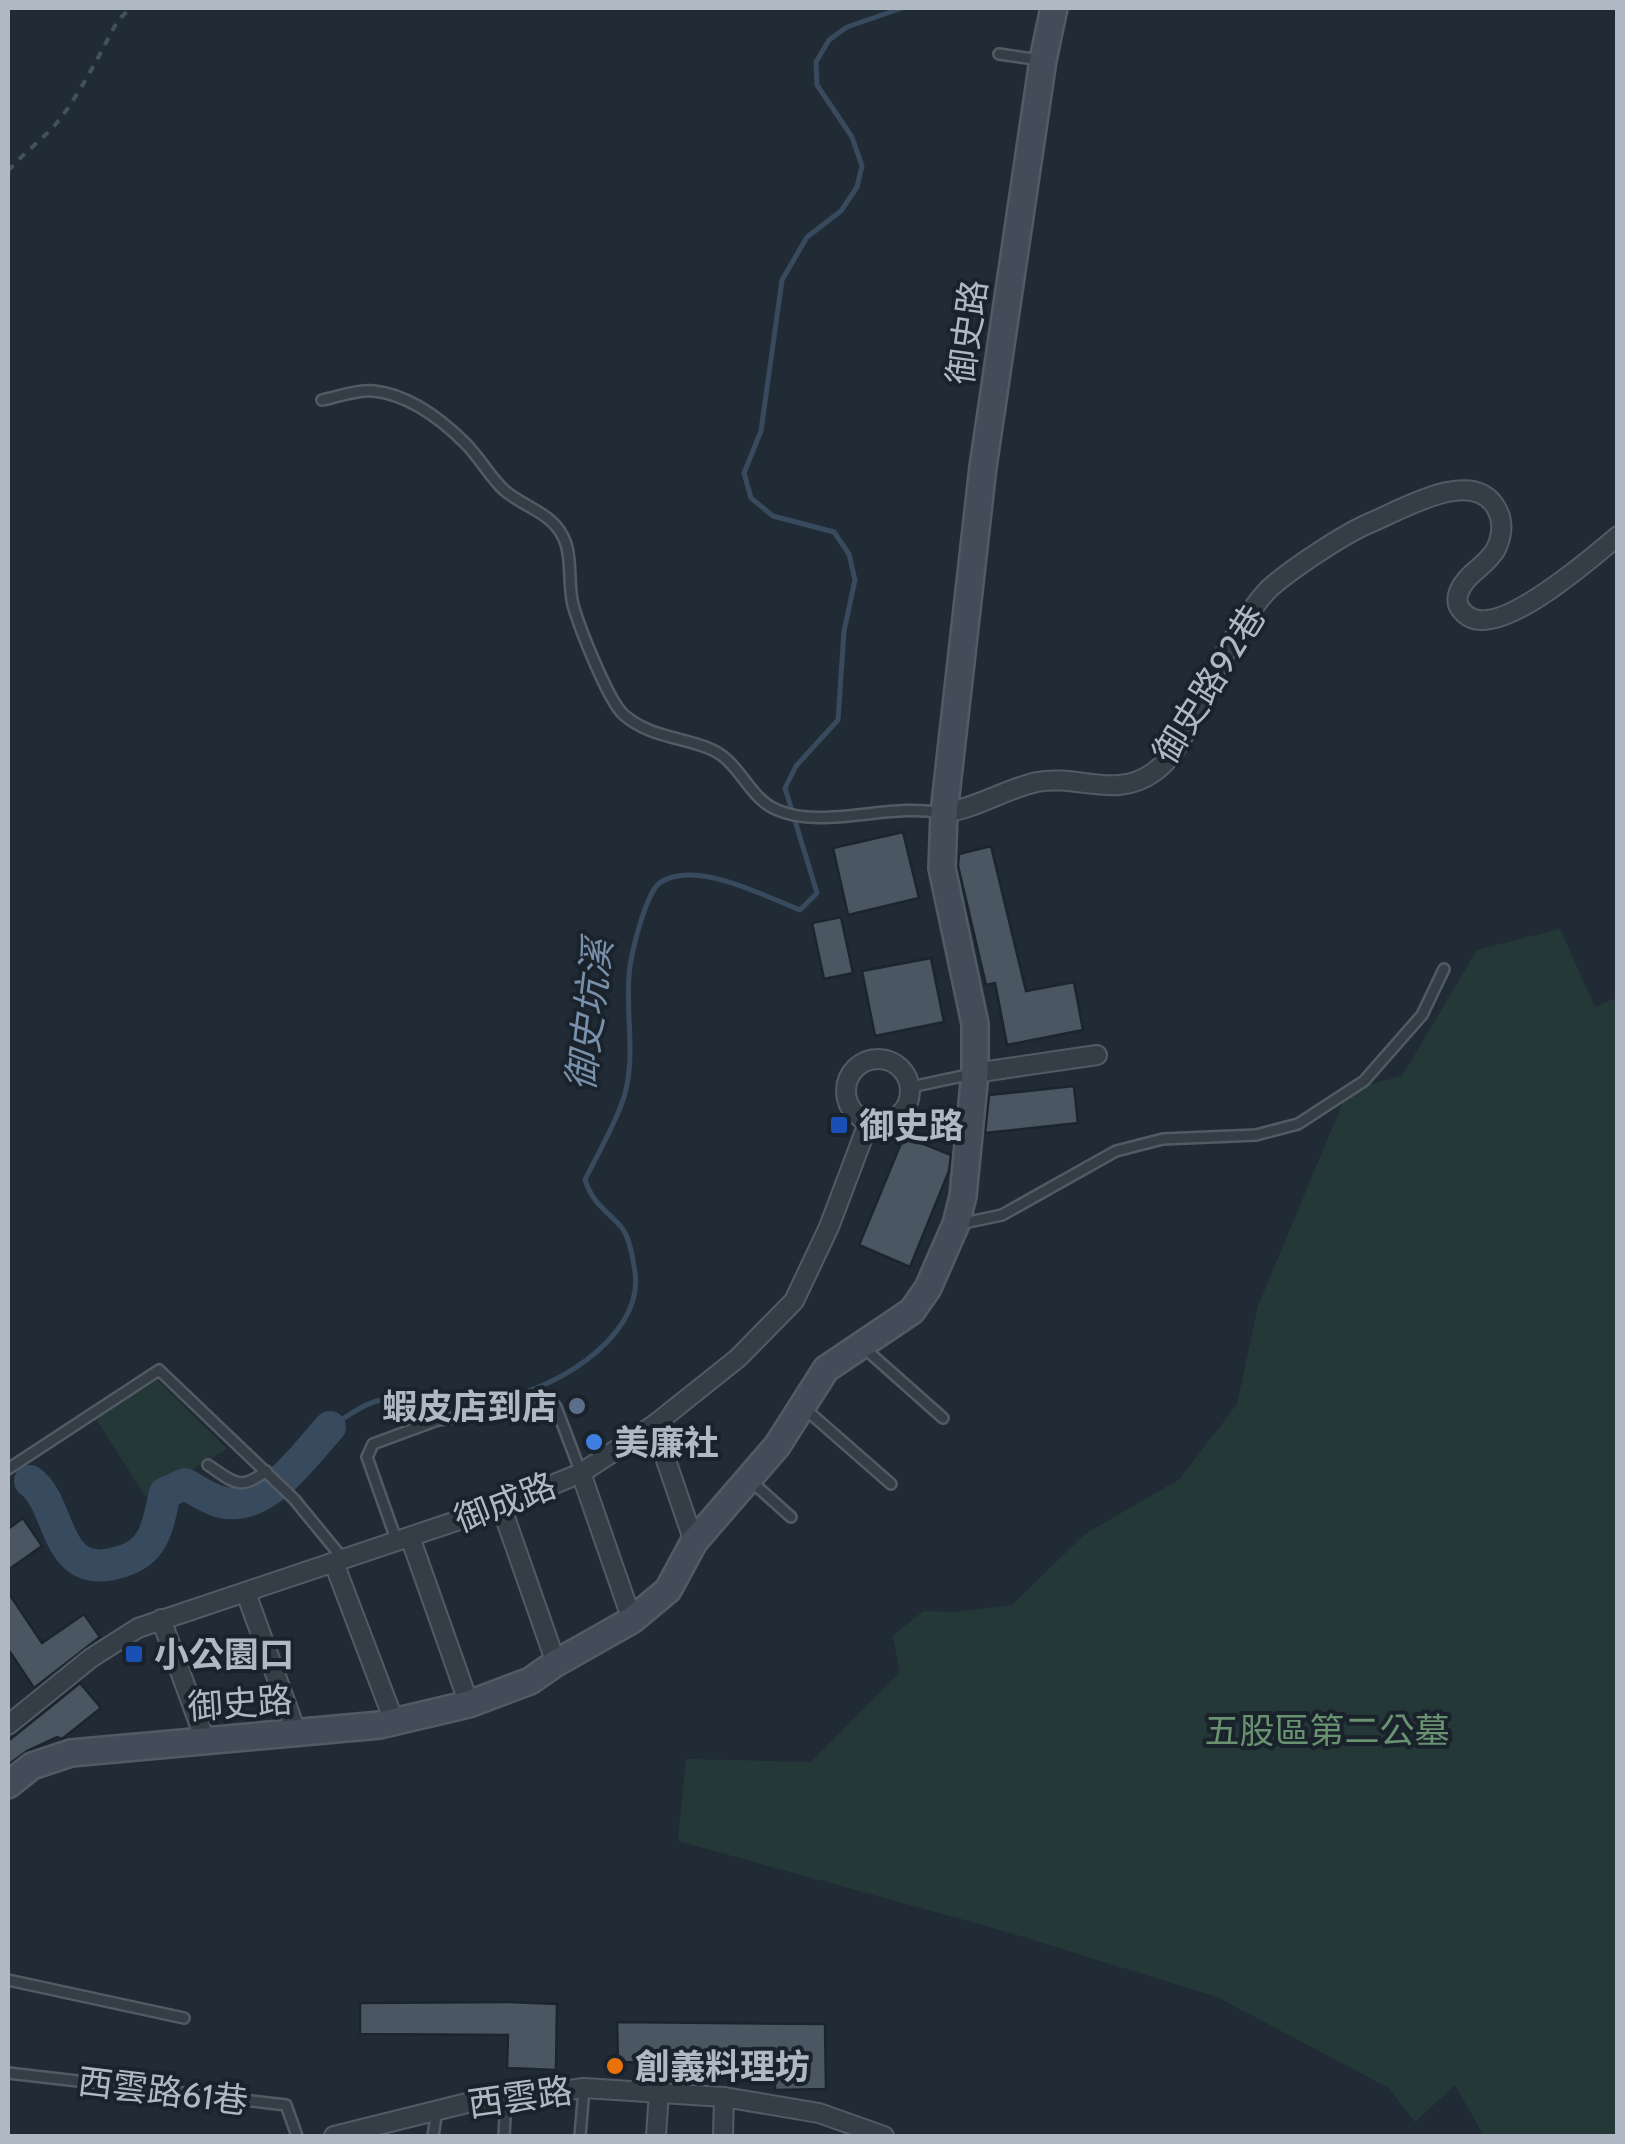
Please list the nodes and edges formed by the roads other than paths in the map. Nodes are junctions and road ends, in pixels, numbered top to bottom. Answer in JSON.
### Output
{"nodes":[{"id":1,"x":1054,"y":8,"type":"edge"},
{"id":2,"x":998,"y":54,"type":"dead end"},
{"id":3,"x":1042,"y":60,"type":"junction"},
{"id":4,"x":322,"y":400,"type":"dead end"},
{"id":5,"x":1618,"y":536,"type":"edge"},
{"id":6,"x":944,"y":813,"type":"junction"},
{"id":7,"x":1444,"y":969,"type":"dead end"},
{"id":8,"x":1096,"y":1055,"type":"dead end"},
{"id":9,"x":975,"y":1073,"type":"junction"},
{"id":10,"x":910,"y":1087,"type":"junction"},
{"id":11,"x":869,"y":1121,"type":"junction"},
{"id":12,"x":956,"y":1224,"type":"junction"},
{"id":13,"x":861,"y":1345,"type":"junction"},
{"id":14,"x":802,"y":1406,"type":"junction"},
{"id":15,"x":943,"y":1418,"type":"dead end"},
{"id":16,"x":654,"y":1424,"type":"junction"},
{"id":17,"x":208,"y":1465,"type":"dead end"},
{"id":18,"x":8,"y":1469,"type":"edge"},
{"id":19,"x":266,"y":1471,"type":"junction"},
{"id":20,"x":581,"y":1473,"type":"junction"},
{"id":21,"x":748,"y":1479,"type":"junction"},
{"id":22,"x":891,"y":1484,"type":"dead end"},
{"id":23,"x":501,"y":1506,"type":"junction"},
{"id":24,"x":791,"y":1517,"type":"dead end"},
{"id":25,"x":404,"y":1540,"type":"junction"},
{"id":26,"x":694,"y":1542,"type":"junction"},
{"id":27,"x":339,"y":1562,"type":"junction"},
{"id":28,"x":246,"y":1593,"type":"junction"},
{"id":29,"x":161,"y":1619,"type":"junction"},
{"id":30,"x":632,"y":1620,"type":"junction"},
{"id":31,"x":556,"y":1663,"type":"junction"},
{"id":32,"x":468,"y":1704,"type":"junction"},
{"id":33,"x":394,"y":1721,"type":"junction"},
{"id":34,"x":8,"y":1725,"type":"edge"},
{"id":35,"x":297,"y":1734,"type":"junction"},
{"id":36,"x":205,"y":1740,"type":"junction"},
{"id":37,"x":8,"y":1785,"type":"edge"},
{"id":38,"x":8,"y":1980,"type":"edge"},
{"id":39,"x":184,"y":2018,"type":"dead end"},
{"id":40,"x":8,"y":2073,"type":"edge"},
{"id":41,"x":584,"y":2088,"type":"junction"},
{"id":42,"x":659,"y":2092,"type":"junction"},
{"id":43,"x":724,"y":2097,"type":"junction"},
{"id":44,"x":506,"y":2098,"type":"junction"},
{"id":45,"x":437,"y":2110,"type":"junction"},
{"id":46,"x":851,"y":2131,"type":"edge"},
{"id":47,"x":297,"y":2136,"type":"edge"},
{"id":48,"x":334,"y":2136,"type":"edge"},
{"id":49,"x":433,"y":2136,"type":"edge"},
{"id":50,"x":504,"y":2136,"type":"edge"},
{"id":51,"x":580,"y":2136,"type":"edge"},
{"id":52,"x":656,"y":2136,"type":"edge"},
{"id":53,"x":724,"y":2136,"type":"edge"},
{"id":54,"x":884,"y":2136,"type":"edge"}],
"edges":[{"from":1,"to":3,"type":"street","name":"御史路"},
{"from":2,"to":3,"type":"lane"},
{"from":3,"to":6,"type":"street","name":"御史路"},
{"from":4,"to":6,"type":"lane"},
{"from":5,"to":6,"type":"street","name":"御史路92巷"},
{"from":6,"to":9,"type":"street","name":"御史路"},
{"from":7,"to":12,"type":"lane"},
{"from":8,"to":9,"type":"street"},
{"from":9,"to":10,"type":"lane"},
{"from":9,"to":12,"type":"street","name":"御史路"},
{"from":10,"to":11,"type":"street"},
{"from":10,"to":11,"type":"street"},
{"from":11,"to":16,"type":"street","name":"御成路"},
{"from":12,"to":13,"type":"street","name":"御史路"},
{"from":13,"to":14,"type":"street","name":"御史路"},
{"from":13,"to":15,"type":"lane"},
{"from":14,"to":21,"type":"street","name":"御史路"},
{"from":14,"to":22,"type":"lane"},
{"from":16,"to":20,"type":"street","name":"御成路"},
{"from":16,"to":26,"type":"street"},
{"from":17,"to":19,"type":"lane"},
{"from":18,"to":19,"type":"lane"},
{"from":19,"to":27,"type":"lane"},
{"from":20,"to":23,"type":"street","name":"御成路"},
{"from":20,"to":25,"type":"lane"},
{"from":20,"to":30,"type":"street"},
{"from":21,"to":24,"type":"lane"},
{"from":21,"to":26,"type":"street","name":"御史路"},
{"from":23,"to":25,"type":"street","name":"御成路"},
{"from":23,"to":31,"type":"street"},
{"from":25,"to":27,"type":"street","name":"御成路"},
{"from":25,"to":32,"type":"street"},
{"from":26,"to":30,"type":"street","name":"御史路"},
{"from":27,"to":28,"type":"street","name":"御成路"},
{"from":27,"to":33,"type":"street"},
{"from":28,"to":29,"type":"street","name":"御成路"},
{"from":28,"to":35,"type":"street"},
{"from":29,"to":34,"type":"street","name":"御成路"},
{"from":29,"to":36,"type":"street"},
{"from":30,"to":31,"type":"street","name":"御史路"},
{"from":31,"to":32,"type":"street","name":"御史路"},
{"from":32,"to":33,"type":"street","name":"御史路"},
{"from":33,"to":35,"type":"street","name":"御史路"},
{"from":35,"to":36,"type":"street","name":"御史路"},
{"from":36,"to":37,"type":"street","name":"御史路"},
{"from":38,"to":39,"type":"lane"},
{"from":40,"to":47,"type":"lane","name":"西雲路61巷"},
{"from":41,"to":42,"type":"street","name":"西雲路"},
{"from":41,"to":44,"type":"street","name":"西雲路"},
{"from":41,"to":51,"type":"lane"},
{"from":42,"to":43,"type":"street","name":"西雲路"},
{"from":42,"to":52,"type":"street"},
{"from":43,"to":46,"type":"street","name":"西雲路"},
{"from":43,"to":53,"type":"street"},
{"from":44,"to":45,"type":"street","name":"西雲路"},
{"from":44,"to":50,"type":"lane"},
{"from":45,"to":48,"type":"street","name":"西雲路"},
{"from":45,"to":49,"type":"lane"},
{"from":46,"to":54,"type":"street","name":"西雲路"}]}
